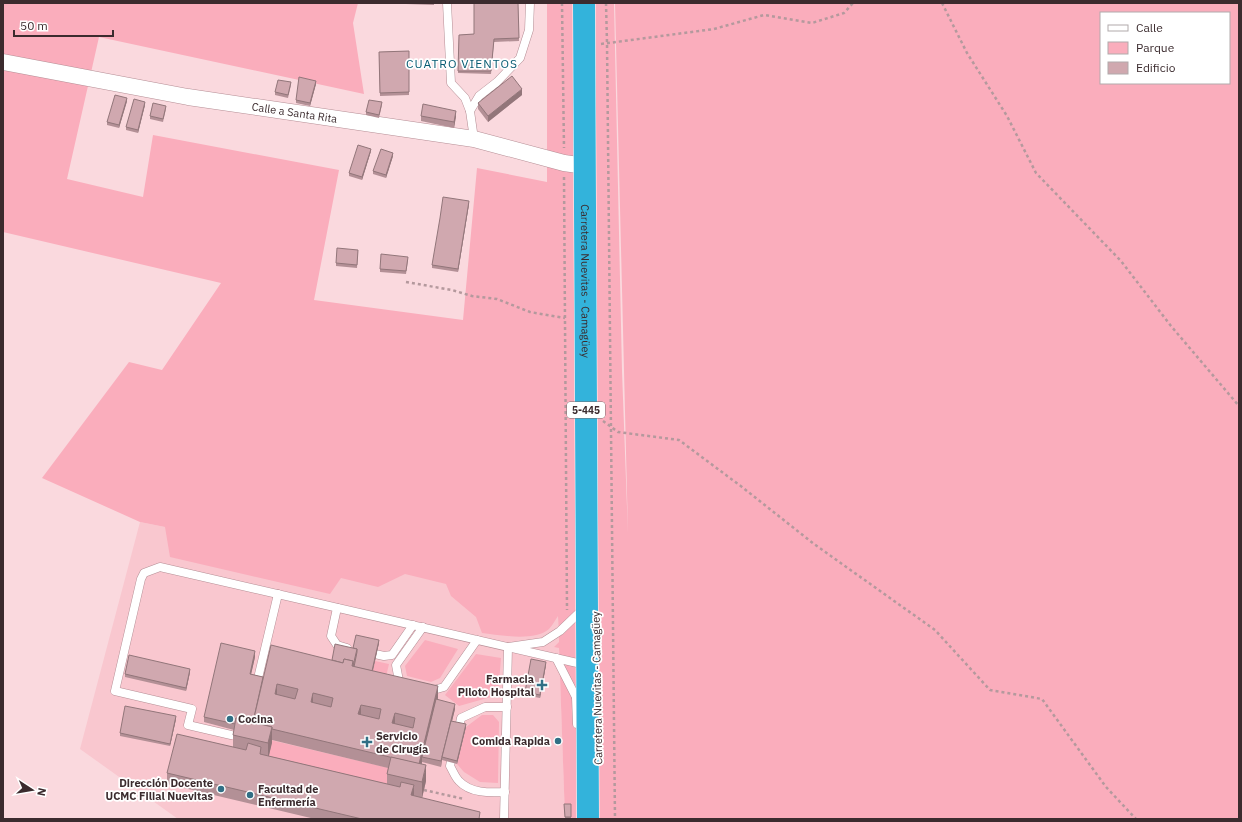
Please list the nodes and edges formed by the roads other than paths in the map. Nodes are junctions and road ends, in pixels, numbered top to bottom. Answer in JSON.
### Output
{"nodes":[{"id":1,"x":446,"y":3,"type":"edge"},
{"id":2,"x":530,"y":3,"type":"edge"},
{"id":3,"x":584,"y":3,"type":"edge"},
{"id":4,"x":3,"y":62,"type":"edge"},
{"id":5,"x":470,"y":112,"type":"junction"},
{"id":6,"x":474,"y":139,"type":"junction"},
{"id":7,"x":585,"y":166,"type":"junction"},
{"id":8,"x":278,"y":594,"type":"junction"},
{"id":9,"x":591,"y":597,"type":"junction"},
{"id":10,"x":337,"y":608,"type":"junction"},
{"id":11,"x":413,"y":625,"type":"junction"},
{"id":12,"x":423,"y":627,"type":"junction"},
{"id":13,"x":476,"y":640,"type":"junction"},
{"id":14,"x":508,"y":647,"type":"junction"},
{"id":15,"x":556,"y":658,"type":"junction"},
{"id":16,"x":587,"y":665,"type":"junction"},
{"id":17,"x":259,"y":674,"type":"dead end"},
{"id":18,"x":576,"y":697,"type":"junction"},
{"id":19,"x":507,"y":707,"type":"junction"},
{"id":20,"x":582,"y":727,"type":"junction"},
{"id":21,"x":231,"y":735,"type":"dead end"},
{"id":22,"x":505,"y":792,"type":"junction"},
{"id":23,"x":504,"y":819,"type":"edge"},
{"id":24,"x":588,"y":819,"type":"edge"}],
"edges":[{"from":1,"to":5,"type":"lane"},
{"from":2,"to":5,"type":"lane"},
{"from":3,"to":7,"type":"highway","name":"Carretera Nuevitas - Camagüey","number":"5-445"},
{"from":4,"to":6,"type":"street","name":"Calle a Santa Rita"},
{"from":5,"to":6,"type":"lane"},
{"from":6,"to":7,"type":"street","name":"Calle a Santa Rita"},
{"from":7,"to":9,"type":"highway","name":"Carretera Nuevitas - Camagüey","number":"5-445"},
{"from":8,"to":10,"type":"lane"},
{"from":8,"to":17,"type":"lane"},
{"from":8,"to":21,"type":"lane"},
{"from":9,"to":14,"type":"lane"},
{"from":9,"to":16,"type":"highway","name":"Carretera Nuevitas - Camagüey","number":"5-445"},
{"from":10,"to":11,"type":"lane"},
{"from":10,"to":11,"type":"lane"},
{"from":11,"to":12,"type":"lane"},
{"from":12,"to":13,"type":"lane"},
{"from":12,"to":13,"type":"lane"},
{"from":13,"to":14,"type":"lane"},
{"from":14,"to":15,"type":"lane"},
{"from":14,"to":19,"type":"lane"},
{"from":15,"to":16,"type":"lane"},
{"from":15,"to":18,"type":"lane"},
{"from":16,"to":20,"type":"highway","name":"Carretera Nuevitas - Camagüey","number":"5-445"},
{"from":18,"to":20,"type":"lane"},
{"from":18,"to":20,"type":"lane"},
{"from":19,"to":22,"type":"lane"},
{"from":19,"to":22,"type":"lane"},
{"from":20,"to":24,"type":"highway","name":"Carretera Nuevitas - Camagüey","number":"5-445"},
{"from":22,"to":23,"type":"lane"}]}
